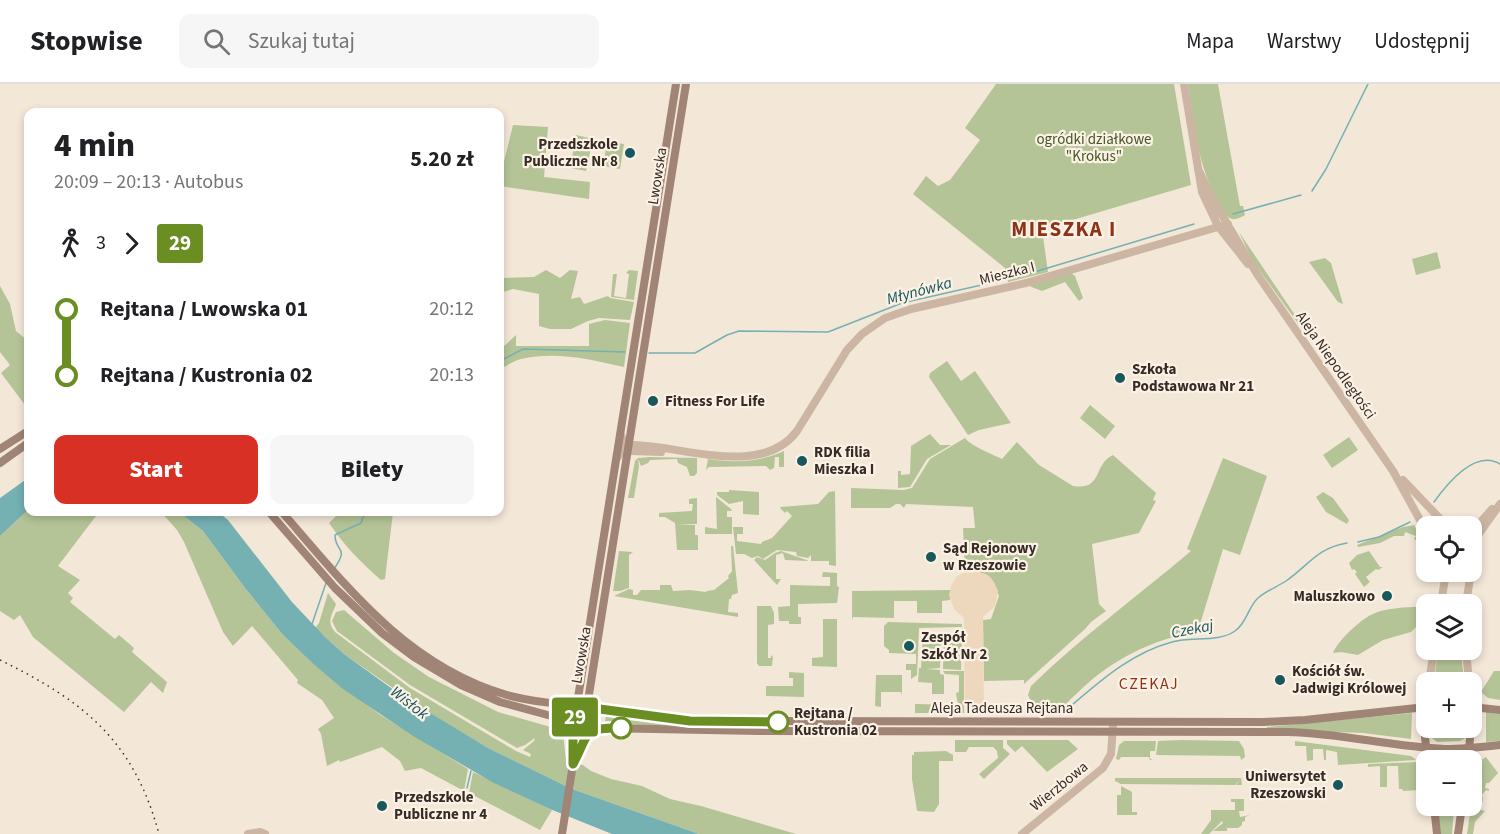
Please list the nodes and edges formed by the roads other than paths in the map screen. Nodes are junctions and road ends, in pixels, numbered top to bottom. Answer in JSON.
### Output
{"nodes":[{"id":1,"x":676,"y":84,"type":"edge"},
{"id":2,"x":686,"y":84,"type":"edge"},
{"id":3,"x":1184,"y":84,"type":"edge"},
{"id":4,"x":1198,"y":169,"type":"junction"},
{"id":5,"x":1228,"y":224,"type":"junction"},
{"id":6,"x":1218,"y":226,"type":"junction"},
{"id":7,"x":647,"y":270,"type":"junction"},
{"id":8,"x":1257,"y":274,"type":"junction"},
{"id":9,"x":654,"y":284,"type":"junction"},
{"id":10,"x":24,"y":434,"type":"edge"},
{"id":11,"x":625,"y":434,"type":"junction"},
{"id":12,"x":24,"y":446,"type":"edge"},
{"id":13,"x":627,"y":448,"type":"junction"},
{"id":14,"x":0,"y":449,"type":"edge"},
{"id":15,"x":638,"y":449,"type":"junction"},
{"id":16,"x":617,"y":458,"type":"junction"},
{"id":17,"x":0,"y":463,"type":"edge"},
{"id":18,"x":625,"y":466,"type":"junction"},
{"id":19,"x":1394,"y":471,"type":"junction"},
{"id":20,"x":1500,"y":503,"type":"edge"},
{"id":21,"x":272,"y":516,"type":"edge"},
{"id":22,"x":285,"y":516,"type":"edge"},
{"id":23,"x":1418,"y":516,"type":"edge"},
{"id":24,"x":1437,"y":516,"type":"edge"},
{"id":25,"x":1482,"y":520,"type":"edge"},
{"id":26,"x":1482,"y":529,"type":"edge"},
{"id":27,"x":581,"y":706,"type":"junction"},
{"id":28,"x":1416,"y":707,"type":"edge"},
{"id":29,"x":1482,"y":708,"type":"edge"},
{"id":30,"x":1500,"y":710,"type":"edge"},
{"id":31,"x":561,"y":718,"type":"junction"},
{"id":32,"x":580,"y":720,"type":"junction"},
{"id":33,"x":1113,"y":722,"type":"junction"},
{"id":34,"x":601,"y":728,"type":"junction"},
{"id":35,"x":1113,"y":732,"type":"junction"},
{"id":36,"x":1426,"y":738,"type":"edge"},
{"id":37,"x":1470,"y":738,"type":"edge"},
{"id":38,"x":577,"y":743,"type":"junction"},
{"id":39,"x":1500,"y":745,"type":"edge"},
{"id":40,"x":1426,"y":747,"type":"junction"},
{"id":41,"x":1469,"y":748,"type":"junction"},
{"id":42,"x":1426,"y":750,"type":"edge"},
{"id":43,"x":1436,"y":816,"type":"edge"},
{"id":44,"x":1460,"y":818,"type":"edge"},
{"id":45,"x":260,"y":833,"type":"edge"},
{"id":46,"x":248,"y":834,"type":"edge"},
{"id":47,"x":562,"y":834,"type":"edge"},
{"id":48,"x":1022,"y":834,"type":"edge"},
{"id":49,"x":1437,"y":834,"type":"edge"},
{"id":50,"x":1458,"y":834,"type":"edge"}],
"edges":[{"from":1,"to":7,"type":"main road","name":"Lwowska"},
{"from":2,"to":9,"type":"main road","name":"Lwowska"},
{"from":3,"to":4,"type":"street","name":"Aleja Niepodległości"},
{"from":4,"to":5,"type":"street","name":"Aleja Niepodległości"},
{"from":4,"to":6,"type":"street","name":"Aleja Niepodległości"},
{"from":5,"to":6,"type":"street","name":"Mieszka I"},
{"from":5,"to":8,"type":"street","name":"Aleja Niepodległości"},
{"from":6,"to":8,"type":"street","name":"Aleja Niepodległości"},
{"from":6,"to":15,"type":"street","name":"Mieszka I"},
{"from":7,"to":9,"type":"main road"},
{"from":7,"to":11,"type":"main road","name":"Lwowska"},
{"from":8,"to":19,"type":"street","name":"Aleja Niepodległości"},
{"from":9,"to":11,"type":"main road","name":"Lwowska"},
{"from":10,"to":14,"type":"main road"},
{"from":11,"to":13,"type":"main road","name":"Lwowska"},
{"from":11,"to":15,"type":"street"},
{"from":11,"to":16,"type":"main road","name":"Lwowska"},
{"from":12,"to":17,"type":"main road"},
{"from":13,"to":15,"type":"street","name":"Mieszka I"},
{"from":13,"to":16,"type":"street"},
{"from":13,"to":18,"type":"main road","name":"Lwowska"},
{"from":15,"to":18,"type":"street"},
{"from":16,"to":27,"type":"main road","name":"Lwowska"},
{"from":18,"to":27,"type":"main road","name":"Lwowska"},
{"from":19,"to":23,"type":"street","name":"Aleja Niepodległości"},
{"from":19,"to":24,"type":"street","name":"Aleja Niepodległości"},
{"from":20,"to":25,"type":"street"},
{"from":20,"to":26,"type":"street"},
{"from":21,"to":31,"type":"main road","name":"Aleja Tadeusza Rejtana"},
{"from":22,"to":27,"type":"main road","name":"Aleja Tadeusza Rejtana"},
{"from":27,"to":32,"type":"main road","name":"Lwowska"},
{"from":27,"to":33,"type":"main road","name":"Aleja Tadeusza Rejtana"},
{"from":28,"to":33,"type":"main road","name":"Aleja Tadeusza Rejtana"},
{"from":29,"to":30,"type":"main road"},
{"from":31,"to":32,"type":"main road","name":"Aleja Tadeusza Rejtana"},
{"from":31,"to":38,"type":"main road"},
{"from":32,"to":34,"type":"main road","name":"Aleja Tadeusza Rejtana"},
{"from":32,"to":38,"type":"main road","name":"Lwowska"},
{"from":33,"to":35,"type":"street","name":"Wierzbowa"},
{"from":34,"to":35,"type":"main road","name":"Aleja Tadeusza Rejtana"},
{"from":34,"to":38,"type":"main road"},
{"from":35,"to":40,"type":"main road","name":"Aleja Tadeusza Rejtana"},
{"from":35,"to":48,"type":"street","name":"Wierzbowa"},
{"from":36,"to":40,"type":"main road"},
{"from":37,"to":41,"type":"main road"},
{"from":38,"to":47,"type":"main road","name":"Lwowska"},
{"from":39,"to":41,"type":"main road"},
{"from":40,"to":41,"type":"main road","name":"Aleja Tadeusza Rejtana"},
{"from":40,"to":42,"type":"main road"},
{"from":43,"to":49,"type":"main road"},
{"from":44,"to":50,"type":"main road"},
{"from":45,"to":46,"type":"street"}]}
